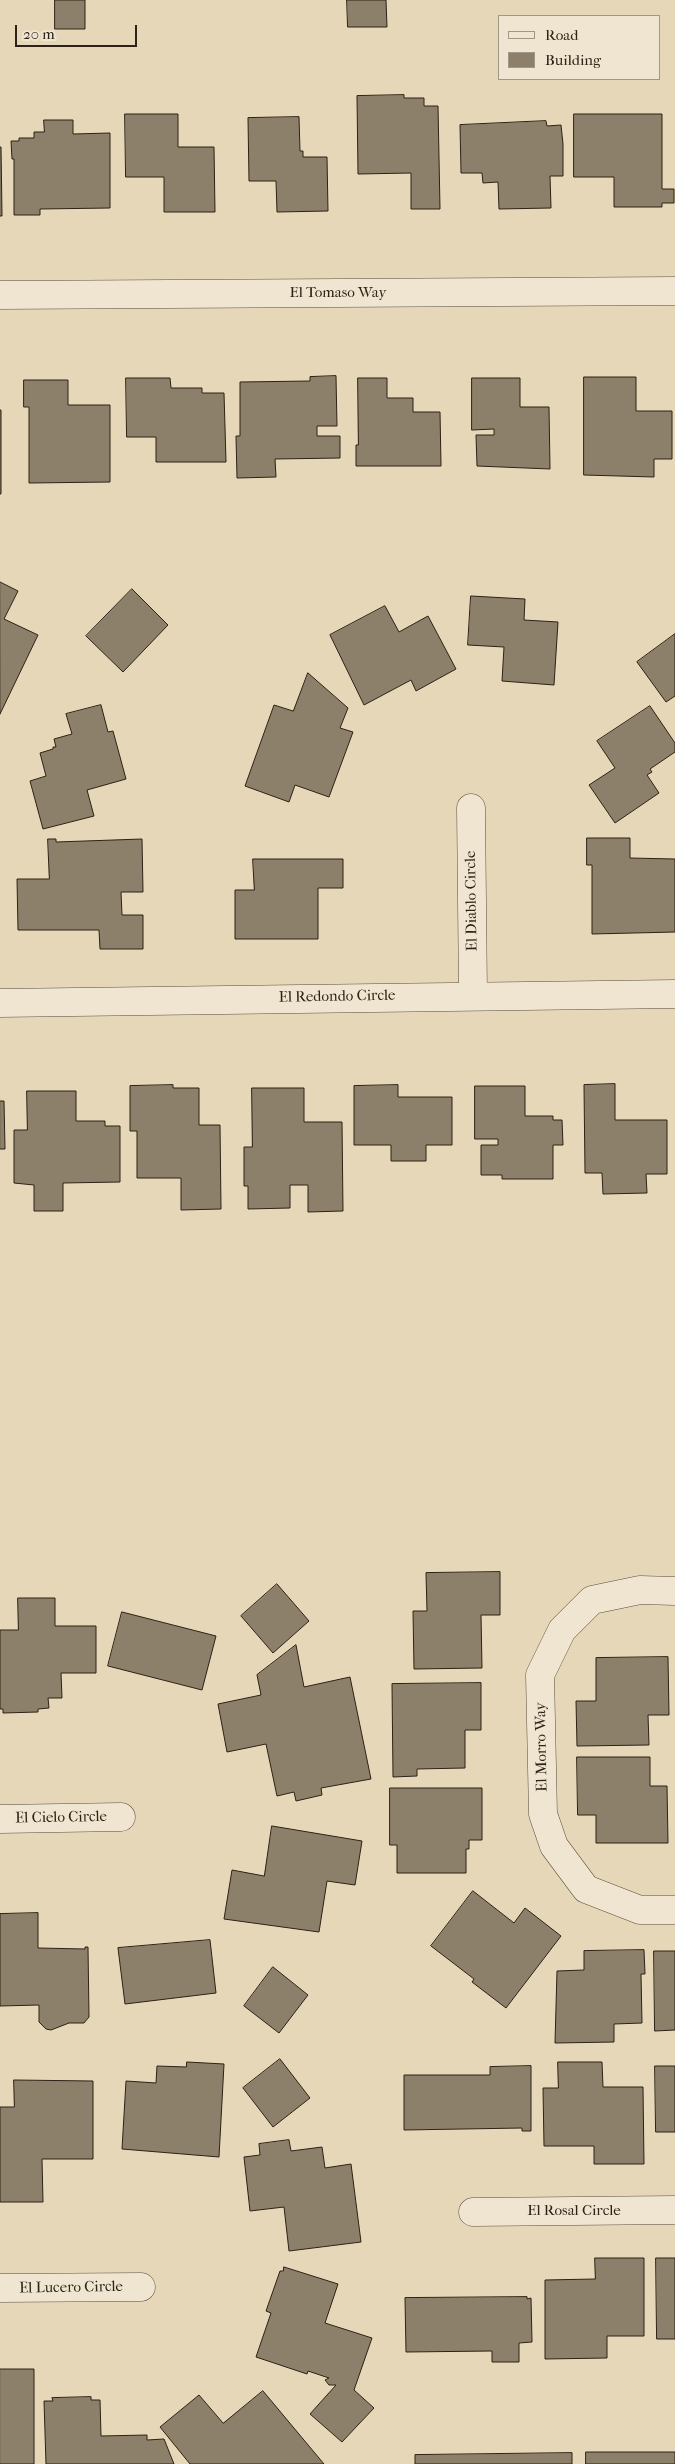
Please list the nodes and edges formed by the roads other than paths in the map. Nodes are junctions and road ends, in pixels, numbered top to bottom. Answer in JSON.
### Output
{"nodes":[{"id":1,"x":675,"y":291,"type":"edge"},
{"id":2,"x":0,"y":295,"type":"edge"},
{"id":3,"x":470,"y":808,"type":"dead end"},
{"id":4,"x":675,"y":994,"type":"edge"},
{"id":5,"x":473,"y":995,"type":"junction"},
{"id":6,"x":0,"y":1003,"type":"edge"},
{"id":7,"x":675,"y":1591,"type":"edge"},
{"id":8,"x":121,"y":1817,"type":"dead end"},
{"id":9,"x":0,"y":1819,"type":"edge"},
{"id":10,"x":675,"y":1910,"type":"edge"},
{"id":11,"x":675,"y":2210,"type":"edge"},
{"id":12,"x":473,"y":2212,"type":"dead end"},
{"id":13,"x":141,"y":2287,"type":"dead end"},
{"id":14,"x":0,"y":2288,"type":"edge"}],
"edges":[{"from":1,"to":2,"type":"street","name":"El Tomaso Way"},
{"from":3,"to":5,"type":"street","name":"El Diablo Circle"},
{"from":4,"to":5,"type":"street","name":"El Redondo Circle"},
{"from":5,"to":6,"type":"street","name":"El Redondo Circle"},
{"from":7,"to":10,"type":"street","name":"El Morro Way"},
{"from":8,"to":9,"type":"street","name":"El Cielo Circle"},
{"from":11,"to":12,"type":"street","name":"El Rosal Circle"},
{"from":13,"to":14,"type":"street","name":"El Lucero Circle"}]}
